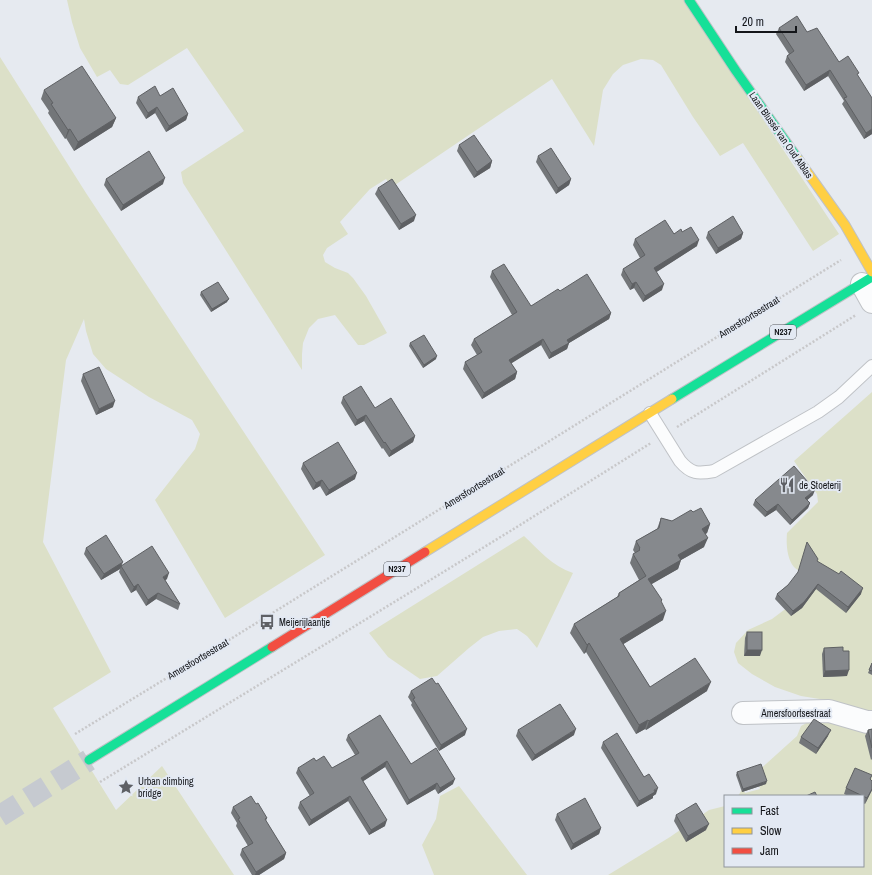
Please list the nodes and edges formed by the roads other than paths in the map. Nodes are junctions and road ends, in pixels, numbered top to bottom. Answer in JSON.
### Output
{"nodes":[{"id":1,"x":689,"y":0,"type":"edge"},
{"id":2,"x":867,"y":290,"type":"edge"},
{"id":3,"x":872,"y":366,"type":"edge"},
{"id":4,"x":650,"y":413,"type":"junction"},
{"id":5,"x":743,"y":713,"type":"dead end"},
{"id":6,"x":872,"y":722,"type":"edge"},
{"id":7,"x":90,"y":760,"type":"tunnel mouth"}],
"edges":[{"from":1,"to":2,"type":"main road","name":"Laan Blussé van Oud Alblas"},
{"from":2,"to":4,"type":"main road","number":"N237"},
{"from":3,"to":4,"type":"lane"},
{"from":4,"to":7,"type":"main road","number":"N237"},
{"from":5,"to":6,"type":"street","name":"Amersfoortsestraat"}]}
